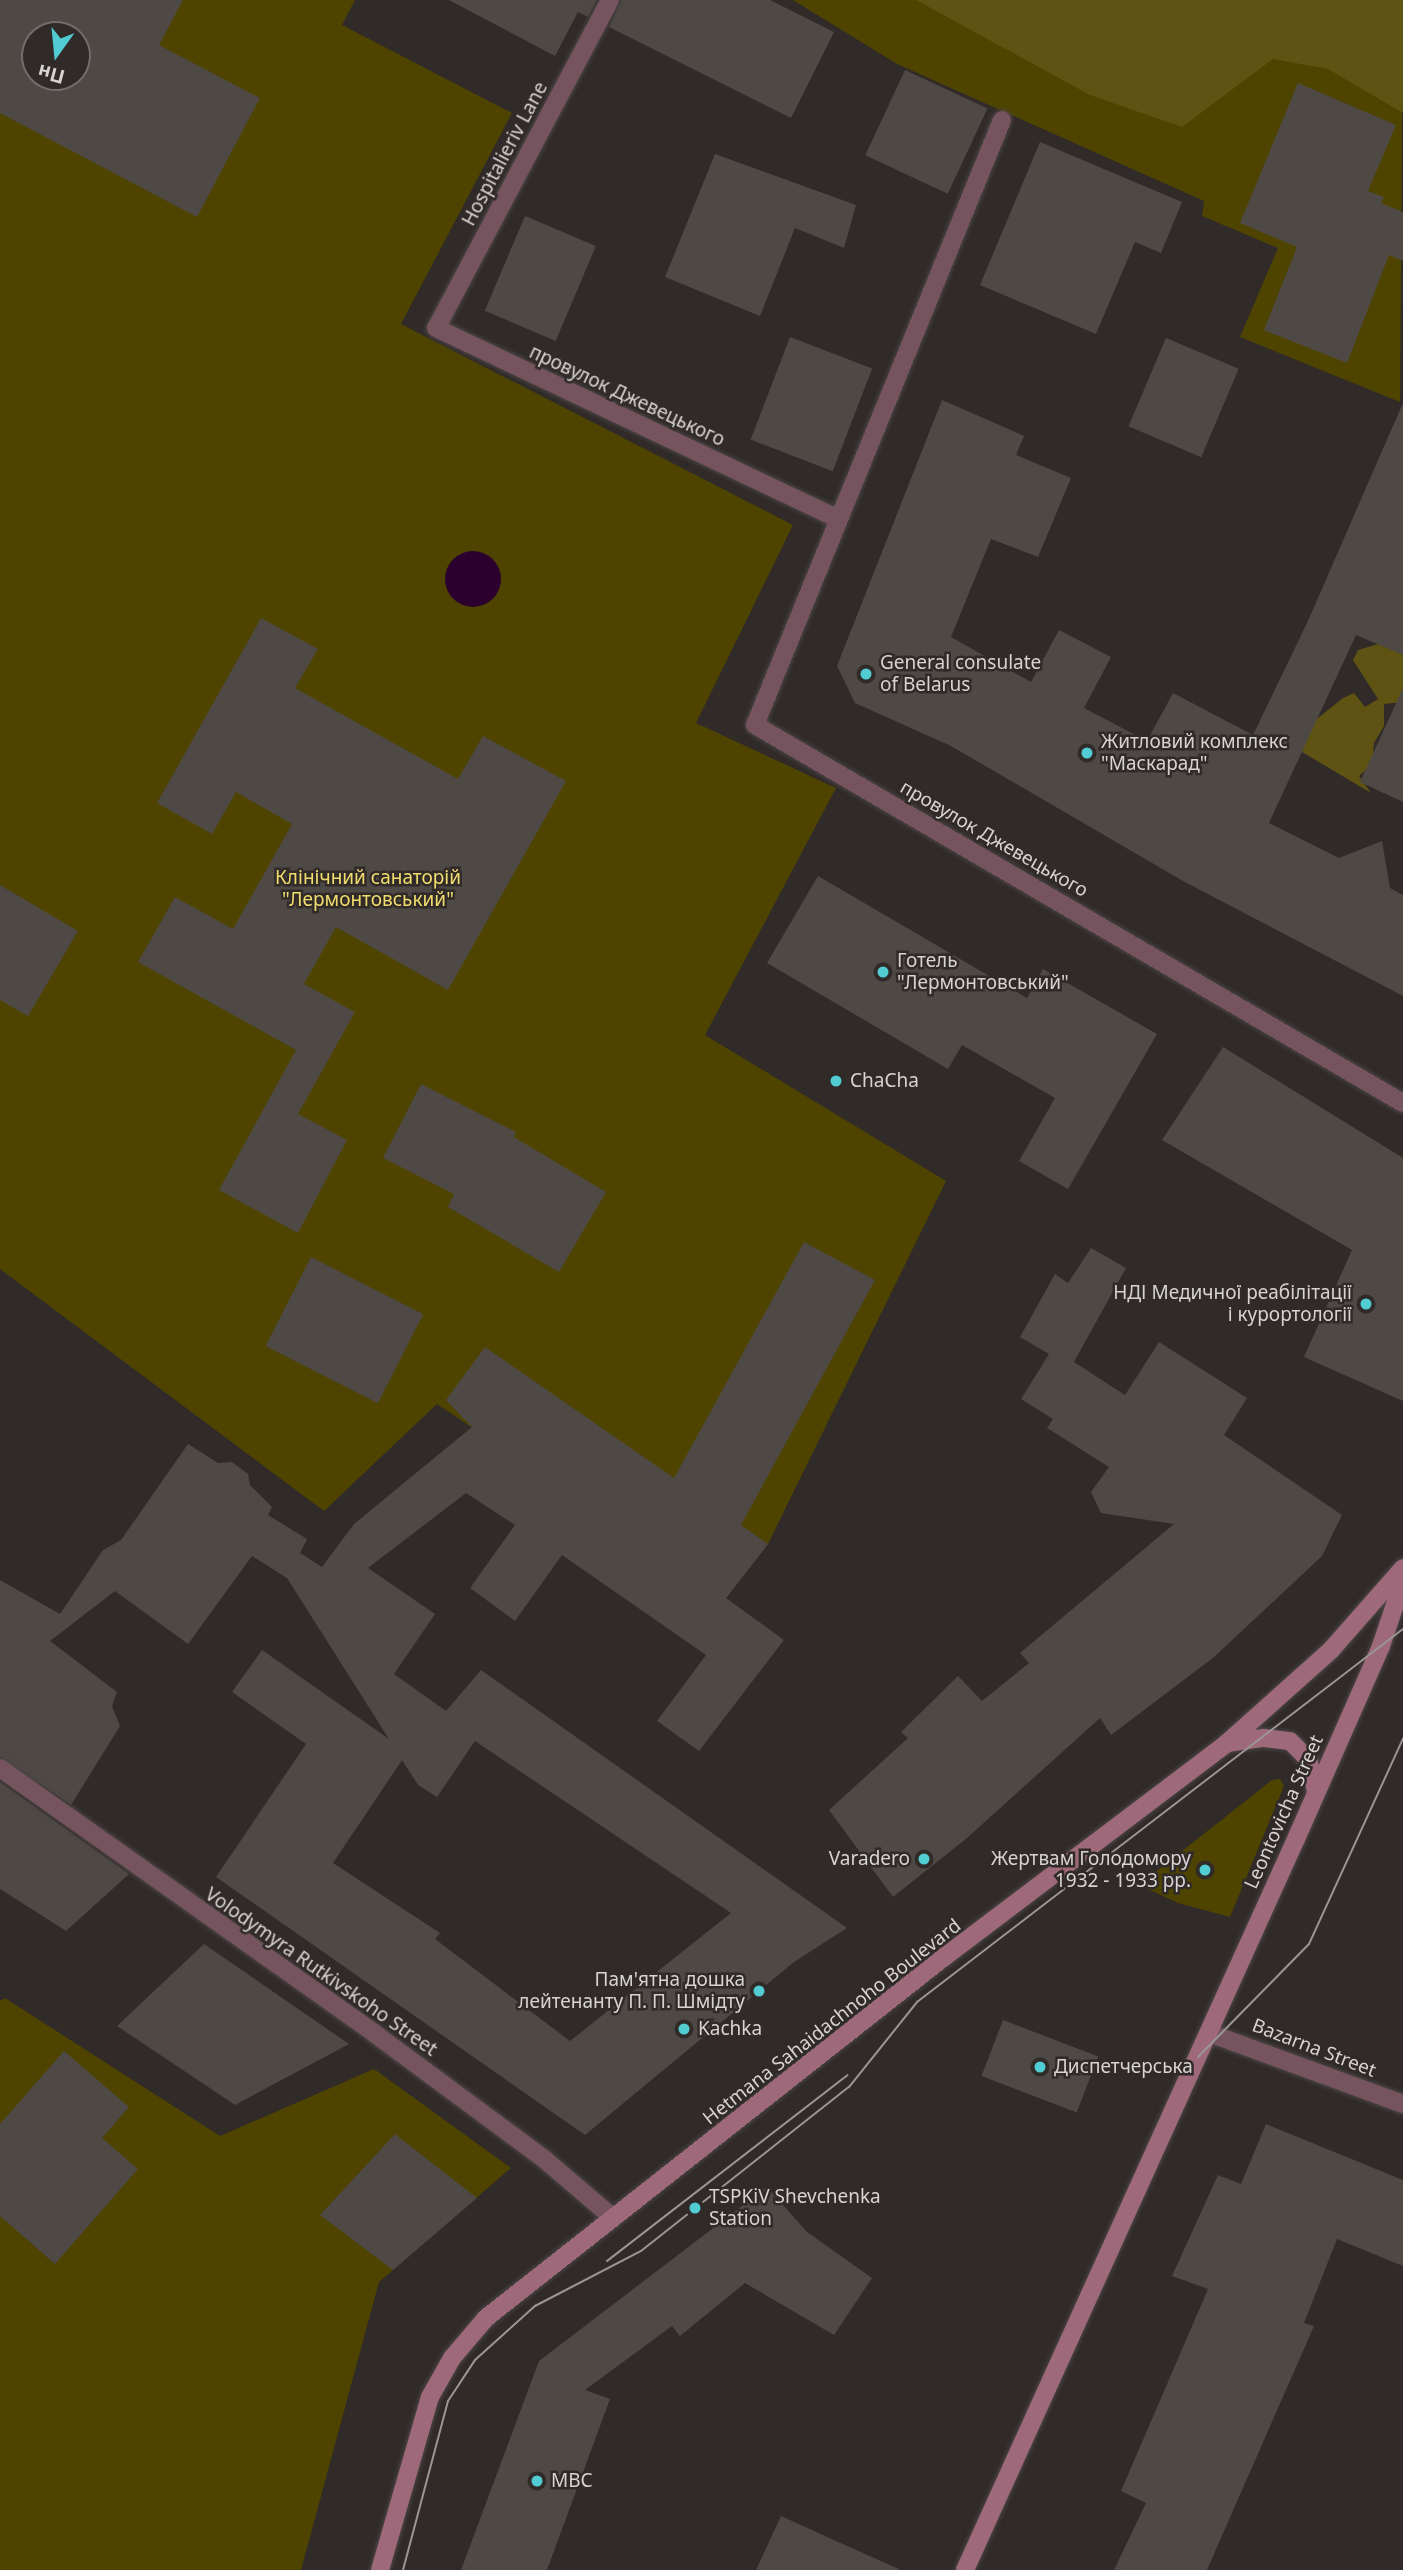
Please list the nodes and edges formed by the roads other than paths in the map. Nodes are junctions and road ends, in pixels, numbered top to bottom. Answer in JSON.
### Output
{"nodes":[{"id":1,"x":610,"y":0,"type":"edge"},
{"id":2,"x":1002,"y":120,"type":"dead end"},
{"id":3,"x":436,"y":328,"type":"joint"},
{"id":4,"x":838,"y":519,"type":"junction"},
{"id":5,"x":1403,"y":1103,"type":"edge"},
{"id":6,"x":1403,"y":1568,"type":"edge"},
{"id":7,"x":1403,"y":1581,"type":"edge"},
{"id":8,"x":1227,"y":1743,"type":"junction"},
{"id":9,"x":0,"y":1768,"type":"edge"},
{"id":10,"x":1316,"y":1790,"type":"junction"},
{"id":11,"x":1209,"y":2033,"type":"junction"},
{"id":12,"x":1403,"y":2104,"type":"edge"},
{"id":13,"x":613,"y":2218,"type":"junction"},
{"id":14,"x":380,"y":2570,"type":"edge"},
{"id":15,"x":965,"y":2570,"type":"edge"}],
"edges":[{"from":1,"to":3,"type":"street","name":"Hospitalieriv Lane"},
{"from":2,"to":4,"type":"street","name":"провулок Джевецького"},
{"from":3,"to":4,"type":"street","name":"провулок Джевецького"},
{"from":4,"to":5,"type":"street","name":"провулок Джевецького"},
{"from":6,"to":8,"type":"street","name":"Hetmana Sahaidachnoho Boulevard"},
{"from":7,"to":10,"type":"street","name":"Leontovicha Street"},
{"from":8,"to":10,"type":"street"},
{"from":8,"to":13,"type":"street","name":"Hetmana Sahaidachnoho Boulevard"},
{"from":9,"to":13,"type":"street","name":"Volodymyra Rutkivskoho Street"},
{"from":10,"to":11,"type":"street","name":"Leontovicha Street"},
{"from":11,"to":12,"type":"street","name":"Bazarna Street"},
{"from":11,"to":15,"type":"street","name":"Leontovicha Street"},
{"from":13,"to":14,"type":"street","name":"Hetmana Sahaidachnoho Boulevard"}]}
